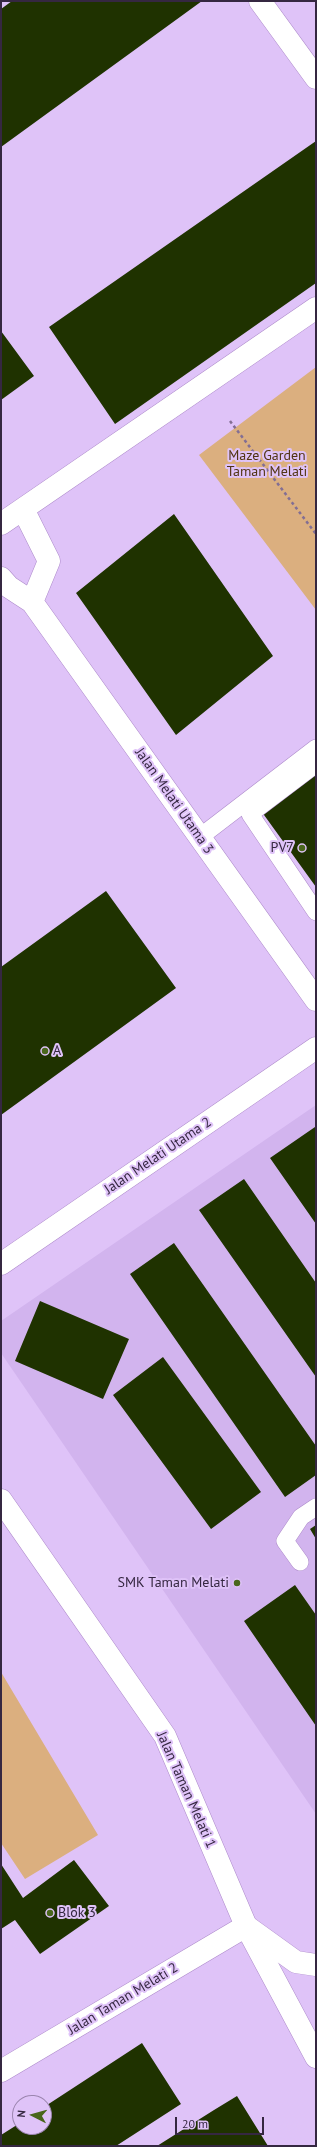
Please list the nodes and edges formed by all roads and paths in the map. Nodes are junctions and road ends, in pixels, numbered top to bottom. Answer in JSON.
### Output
{"nodes":[{"id":1,"x":260,"y":1,"type":"edge"},
{"id":2,"x":316,"y":78,"type":"edge"},
{"id":3,"x":316,"y":308,"type":"edge"},
{"id":4,"x":230,"y":421,"type":"dead end"},
{"id":5,"x":22,"y":509,"type":"junction"},
{"id":6,"x":1,"y":524,"type":"edge"},
{"id":7,"x":315,"y":532,"type":"edge"},
{"id":8,"x":1,"y":578,"type":"edge"},
{"id":9,"x":32,"y":602,"type":"junction"},
{"id":10,"x":316,"y":748,"type":"edge"},
{"id":11,"x":316,"y":764,"type":"edge"},
{"id":12,"x":200,"y":837,"type":"junction"},
{"id":13,"x":316,"y":912,"type":"edge"},
{"id":14,"x":316,"y":1000,"type":"edge"},
{"id":15,"x":316,"y":1048,"type":"edge"},
{"id":16,"x":1,"y":1264,"type":"edge"},
{"id":17,"x":1,"y":1500,"type":"edge"},
{"id":18,"x":316,"y":1507,"type":"edge"},
{"id":19,"x":300,"y":1562,"type":"dead end"},
{"id":20,"x":246,"y":1926,"type":"junction"},
{"id":21,"x":316,"y":1965,"type":"edge"},
{"id":22,"x":316,"y":2057,"type":"edge"},
{"id":23,"x":1,"y":2072,"type":"edge"}],
"edges":[{"from":1,"to":2,"type":"street"},
{"from":3,"to":5,"type":"street"},
{"from":4,"to":7,"type":"path"},
{"from":5,"to":6,"type":"street"},
{"from":5,"to":9,"type":"street"},
{"from":8,"to":9,"type":"street"},
{"from":9,"to":12,"type":"street","name":"Jalan Melati Utama 3"},
{"from":10,"to":12,"type":"lane"},
{"from":11,"to":13,"type":"lane"},
{"from":12,"to":14,"type":"street","name":"Jalan Melati Utama 3"},
{"from":15,"to":16,"type":"street","name":"Jalan Melati Utama 2"},
{"from":17,"to":20,"type":"street","name":"Jalan Taman Melati 1"},
{"from":18,"to":19,"type":"lane"},
{"from":20,"to":21,"type":"street"},
{"from":20,"to":22,"type":"street","name":"Jalan Taman Melati 1"},
{"from":20,"to":23,"type":"street","name":"Jalan Taman Melati 2"}]}
